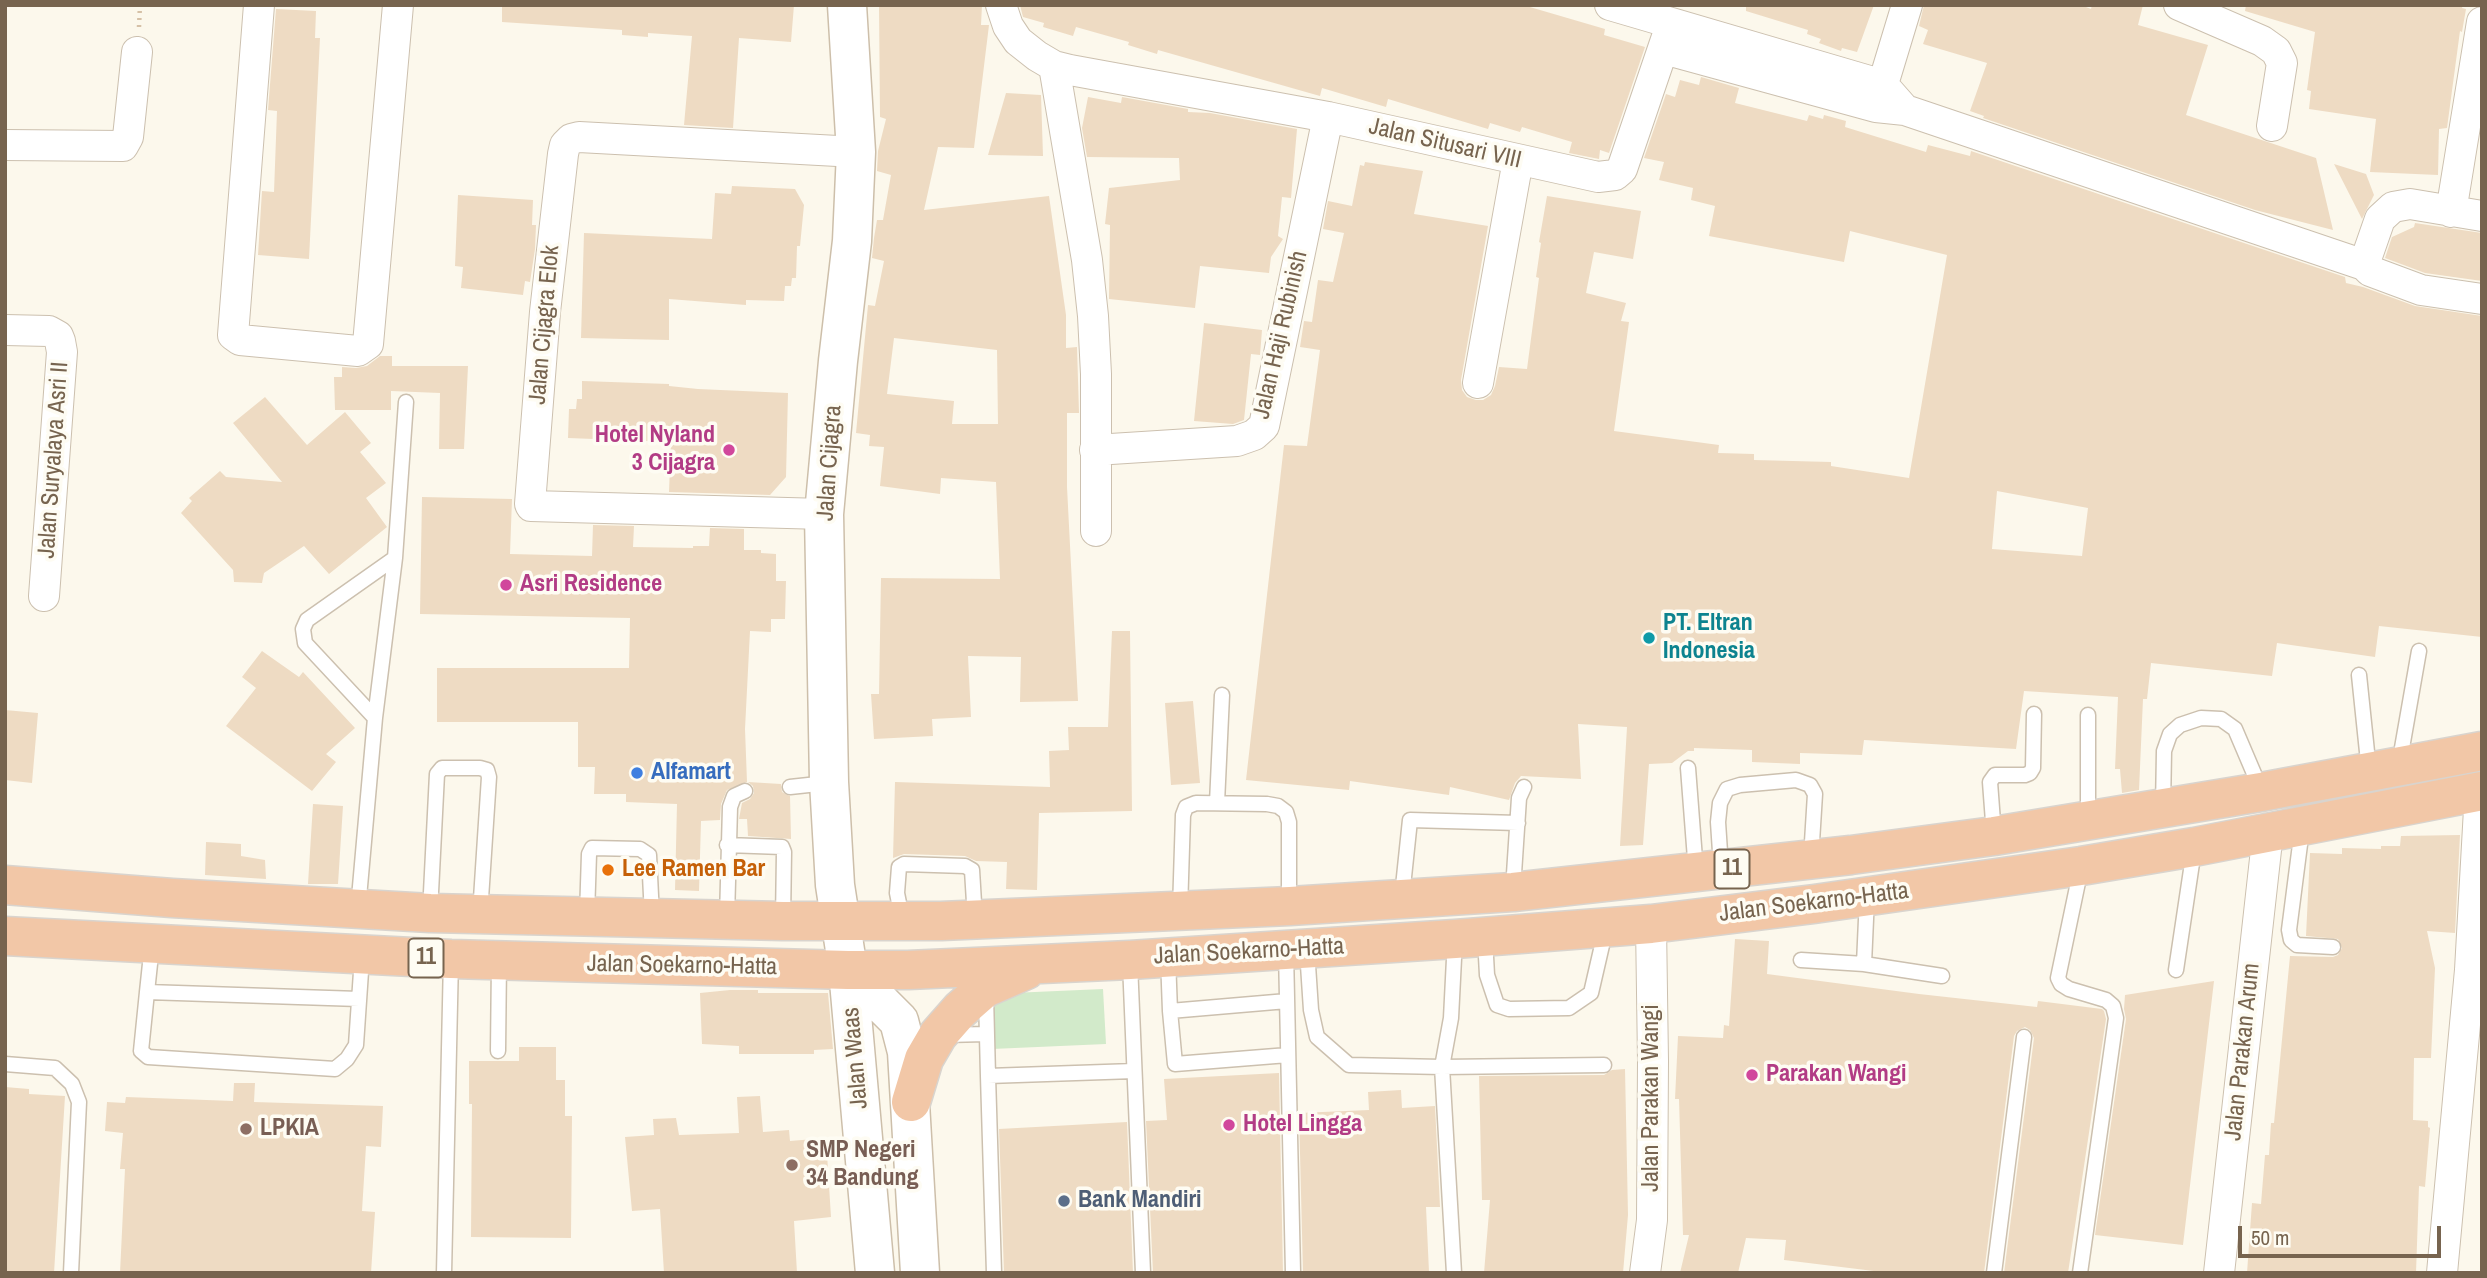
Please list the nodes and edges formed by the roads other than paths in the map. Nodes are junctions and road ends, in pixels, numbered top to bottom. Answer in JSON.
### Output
{"nodes":[{"id":1,"x":259,"y":5,"type":"edge"},
{"id":2,"x":398,"y":5,"type":"edge"},
{"id":3,"x":847,"y":5,"type":"edge"},
{"id":4,"x":1001,"y":5,"type":"edge"},
{"id":5,"x":1610,"y":5,"type":"edge"},
{"id":6,"x":1908,"y":5,"type":"edge"},
{"id":7,"x":2179,"y":5,"type":"edge"},
{"id":8,"x":2482,"y":23,"type":"edge"},
{"id":9,"x":1668,"y":37,"type":"junction"},
{"id":10,"x":137,"y":52,"type":"dead end"},
{"id":11,"x":1054,"y":65,"type":"junction"},
{"id":12,"x":1888,"y":101,"type":"junction"},
{"id":13,"x":1328,"y":117,"type":"junction"},
{"id":14,"x":2272,"y":126,"type":"dead end"},
{"id":15,"x":5,"y":145,"type":"edge"},
{"id":16,"x":856,"y":152,"type":"junction"},
{"id":17,"x":1518,"y":160,"type":"junction"},
{"id":18,"x":2451,"y":212,"type":"junction"},
{"id":19,"x":2482,"y":216,"type":"edge"},
{"id":20,"x":2364,"y":265,"type":"junction"},
{"id":21,"x":2482,"y":299,"type":"edge"},
{"id":22,"x":5,"y":330,"type":"edge"},
{"id":23,"x":1478,"y":383,"type":"dead end"},
{"id":24,"x":406,"y":402,"type":"dead end"},
{"id":25,"x":1095,"y":450,"type":"junction"},
{"id":26,"x":824,"y":514,"type":"junction"},
{"id":27,"x":1096,"y":531,"type":"dead end"},
{"id":28,"x":395,"y":558,"type":"junction"},
{"id":29,"x":44,"y":596,"type":"dead end"},
{"id":30,"x":2419,"y":651,"type":"dead end"},
{"id":31,"x":2359,"y":675,"type":"dead end"},
{"id":32,"x":1222,"y":695,"type":"dead end"},
{"id":33,"x":2034,"y":714,"type":"dead end"},
{"id":34,"x":2088,"y":715,"type":"dead end"},
{"id":35,"x":375,"y":718,"type":"junction"},
{"id":36,"x":2482,"y":751,"type":"edge"},
{"id":37,"x":1688,"y":768,"type":"dead end"},
{"id":38,"x":2384,"y":769,"type":"junction"},
{"id":39,"x":829,"y":782,"type":"junction"},
{"id":40,"x":790,"y":787,"type":"dead end"},
{"id":41,"x":1524,"y":787,"type":"dead end"},
{"id":42,"x":745,"y":791,"type":"dead end"},
{"id":43,"x":2481,"y":791,"type":"edge"},
{"id":44,"x":2261,"y":792,"type":"junction"},
{"id":45,"x":1217,"y":803,"type":"junction"},
{"id":46,"x":2163,"y":808,"type":"junction"},
{"id":47,"x":2088,"y":821,"type":"junction"},
{"id":48,"x":1518,"y":823,"type":"junction"},
{"id":49,"x":2285,"y":828,"type":"junction"},
{"id":50,"x":1994,"y":836,"type":"junction"},
{"id":51,"x":727,"y":845,"type":"junction"},
{"id":52,"x":2194,"y":847,"type":"junction"},
{"id":53,"x":1810,"y":860,"type":"junction"},
{"id":54,"x":2081,"y":866,"type":"junction"},
{"id":55,"x":1709,"y":872,"type":"junction"},
{"id":56,"x":5,"y":885,"type":"edge"},
{"id":57,"x":1513,"y":892,"type":"junction"},
{"id":58,"x":1867,"y":897,"type":"junction"},
{"id":59,"x":1402,"y":900,"type":"junction"},
{"id":60,"x":1290,"y":906,"type":"junction"},
{"id":61,"x":358,"y":909,"type":"junction"},
{"id":62,"x":1180,"y":911,"type":"junction"},
{"id":63,"x":430,"y":913,"type":"junction"},
{"id":64,"x":480,"y":915,"type":"junction"},
{"id":65,"x":587,"y":917,"type":"junction"},
{"id":66,"x":652,"y":918,"type":"junction"},
{"id":67,"x":727,"y":920,"type":"junction"},
{"id":68,"x":975,"y":920,"type":"junction"},
{"id":69,"x":782,"y":921,"type":"junction"},
{"id":70,"x":840,"y":921,"type":"junction"},
{"id":71,"x":903,"y":922,"type":"junction"},
{"id":72,"x":1651,"y":924,"type":"junction"},
{"id":73,"x":1607,"y":927,"type":"junction"},
{"id":74,"x":5,"y":936,"type":"edge"},
{"id":75,"x":1470,"y":938,"type":"junction"},
{"id":76,"x":152,"y":945,"type":"junction"},
{"id":77,"x":2333,"y":947,"type":"dead end"},
{"id":78,"x":1296,"y":950,"type":"junction"},
{"id":79,"x":362,"y":955,"type":"junction"},
{"id":80,"x":1168,"y":957,"type":"junction"},
{"id":81,"x":452,"y":959,"type":"junction"},
{"id":82,"x":1130,"y":960,"type":"junction"},
{"id":83,"x":1801,"y":960,"type":"dead end"},
{"id":84,"x":499,"y":961,"type":"junction"},
{"id":85,"x":1864,"y":964,"type":"junction"},
{"id":86,"x":1045,"y":965,"type":"junction"},
{"id":87,"x":848,"y":970,"type":"junction"},
{"id":88,"x":2176,"y":970,"type":"dead end"},
{"id":89,"x":1942,"y":976,"type":"dead end"},
{"id":90,"x":985,"y":988,"type":"junction"},
{"id":91,"x":147,"y":992,"type":"junction"},
{"id":92,"x":359,"y":999,"type":"junction"},
{"id":93,"x":1287,"y":1002,"type":"junction"},
{"id":94,"x":1170,"y":1011,"type":"junction"},
{"id":95,"x":986,"y":1034,"type":"junction"},
{"id":96,"x":938,"y":1035,"type":"junction"},
{"id":97,"x":2024,"y":1037,"type":"dead end"},
{"id":98,"x":498,"y":1051,"type":"dead end"},
{"id":99,"x":1288,"y":1055,"type":"junction"},
{"id":100,"x":5,"y":1064,"type":"edge"},
{"id":101,"x":1604,"y":1065,"type":"dead end"},
{"id":102,"x":1443,"y":1067,"type":"junction"},
{"id":103,"x":1134,"y":1071,"type":"junction"},
{"id":104,"x":988,"y":1076,"type":"junction"},
{"id":105,"x":911,"y":1102,"type":"junction"},
{"id":106,"x":71,"y":1273,"type":"edge"},
{"id":107,"x":444,"y":1273,"type":"edge"},
{"id":108,"x":875,"y":1273,"type":"edge"},
{"id":109,"x":920,"y":1273,"type":"edge"},
{"id":110,"x":995,"y":1273,"type":"edge"},
{"id":111,"x":1143,"y":1273,"type":"edge"},
{"id":112,"x":1293,"y":1273,"type":"edge"},
{"id":113,"x":1454,"y":1273,"type":"edge"},
{"id":114,"x":1645,"y":1273,"type":"edge"},
{"id":115,"x":1994,"y":1273,"type":"edge"},
{"id":116,"x":2080,"y":1273,"type":"edge"},
{"id":117,"x":2219,"y":1273,"type":"edge"},
{"id":118,"x":2442,"y":1273,"type":"edge"}],
"edges":[{"from":1,"to":2,"type":"street"},
{"from":3,"to":16,"type":"street","name":"Jalan Cijagra"},
{"from":4,"to":11,"type":"street","name":"Jalan Situsari VIII"},
{"from":5,"to":9,"type":"street"},
{"from":6,"to":12,"type":"street"},
{"from":7,"to":14,"type":"street"},
{"from":8,"to":18,"type":"street"},
{"from":9,"to":12,"type":"street"},
{"from":9,"to":17,"type":"street","name":"Jalan Situsari VIII"},
{"from":10,"to":15,"type":"street"},
{"from":11,"to":13,"type":"street","name":"Jalan Situsari VIII"},
{"from":11,"to":25,"type":"street"},
{"from":12,"to":20,"type":"street"},
{"from":13,"to":17,"type":"street","name":"Jalan Situsari VIII"},
{"from":13,"to":25,"type":"street","name":"Jalan Haji Rubinish"},
{"from":16,"to":26,"type":"street","name":"Jalan Cijagra"},
{"from":16,"to":26,"type":"street","name":"Jalan Cijagra Elok"},
{"from":17,"to":23,"type":"street"},
{"from":18,"to":19,"type":"street"},
{"from":18,"to":20,"type":"street"},
{"from":20,"to":21,"type":"street"},
{"from":22,"to":29,"type":"street","name":"Jalan Suryalaya Asri II"},
{"from":24,"to":28,"type":"lane"},
{"from":25,"to":27,"type":"street"},
{"from":26,"to":39,"type":"street","name":"Jalan Cijagra"},
{"from":28,"to":35,"type":"lane"},
{"from":28,"to":35,"type":"lane"},
{"from":30,"to":38,"type":"lane"},
{"from":31,"to":38,"type":"lane"},
{"from":32,"to":45,"type":"lane"},
{"from":33,"to":50,"type":"lane"},
{"from":34,"to":47,"type":"lane"},
{"from":35,"to":61,"type":"lane"},
{"from":36,"to":38,"type":"highway","name":"Jalan Soekarno-Hatta","number":"11"},
{"from":37,"to":55,"type":"lane"},
{"from":38,"to":44,"type":"highway","name":"Jalan Soekarno-Hatta","number":"11"},
{"from":39,"to":40,"type":"lane"},
{"from":39,"to":70,"type":"street","name":"Jalan Cijagra"},
{"from":41,"to":48,"type":"lane"},
{"from":42,"to":51,"type":"lane"},
{"from":43,"to":49,"type":"highway","name":"Jalan Soekarno-Hatta","number":"11"},
{"from":43,"to":118,"type":"street"},
{"from":44,"to":46,"type":"highway","name":"Jalan Soekarno-Hatta","number":"11"},
{"from":44,"to":46,"type":"lane"},
{"from":45,"to":60,"type":"lane"},
{"from":45,"to":62,"type":"lane"},
{"from":46,"to":47,"type":"highway","name":"Jalan Soekarno-Hatta","number":"11"},
{"from":47,"to":50,"type":"highway","name":"Jalan Soekarno-Hatta","number":"11"},
{"from":48,"to":57,"type":"lane"},
{"from":48,"to":59,"type":"lane"},
{"from":49,"to":52,"type":"highway","name":"Jalan Soekarno-Hatta","number":"11"},
{"from":49,"to":77,"type":"lane"},
{"from":49,"to":117,"type":"street","name":"Jalan Parakan Arum"},
{"from":50,"to":53,"type":"highway","name":"Jalan Soekarno-Hatta","number":"11"},
{"from":51,"to":67,"type":"lane"},
{"from":51,"to":69,"type":"lane"},
{"from":52,"to":54,"type":"highway","name":"Jalan Soekarno-Hatta","number":"11"},
{"from":52,"to":88,"type":"lane"},
{"from":53,"to":55,"type":"highway","name":"Jalan Soekarno-Hatta","number":"11"},
{"from":53,"to":55,"type":"lane"},
{"from":54,"to":58,"type":"highway","name":"Jalan Soekarno-Hatta","number":"11"},
{"from":54,"to":116,"type":"lane"},
{"from":55,"to":57,"type":"highway","name":"Jalan Soekarno-Hatta","number":"11"},
{"from":56,"to":61,"type":"highway","name":"Jalan Soekarno-Hatta","number":"11"},
{"from":57,"to":59,"type":"highway","name":"Jalan Soekarno-Hatta","number":"11"},
{"from":58,"to":72,"type":"highway","name":"Jalan Soekarno-Hatta","number":"11"},
{"from":58,"to":85,"type":"lane"},
{"from":59,"to":60,"type":"highway","name":"Jalan Soekarno-Hatta","number":"11"},
{"from":60,"to":62,"type":"highway","name":"Jalan Soekarno-Hatta","number":"11"},
{"from":61,"to":63,"type":"highway","name":"Jalan Soekarno-Hatta","number":"11"},
{"from":62,"to":68,"type":"highway","name":"Jalan Soekarno-Hatta","number":"11"},
{"from":63,"to":64,"type":"highway","name":"Jalan Soekarno-Hatta","number":"11"},
{"from":63,"to":64,"type":"lane"},
{"from":64,"to":65,"type":"highway","name":"Jalan Soekarno-Hatta","number":"11"},
{"from":65,"to":66,"type":"highway","name":"Jalan Soekarno-Hatta","number":"11"},
{"from":65,"to":66,"type":"lane"},
{"from":66,"to":67,"type":"highway","name":"Jalan Soekarno-Hatta","number":"11"},
{"from":67,"to":69,"type":"highway","name":"Jalan Soekarno-Hatta","number":"11"},
{"from":68,"to":71,"type":"highway","name":"Jalan Soekarno-Hatta","number":"11"},
{"from":68,"to":71,"type":"lane"},
{"from":69,"to":70,"type":"highway","name":"Jalan Soekarno-Hatta","number":"11"},
{"from":70,"to":71,"type":"highway","name":"Jalan Soekarno-Hatta","number":"11"},
{"from":70,"to":87,"type":"street","name":"Jalan Waas"},
{"from":72,"to":73,"type":"highway","name":"Jalan Soekarno-Hatta","number":"11"},
{"from":72,"to":114,"type":"street","name":"Jalan Parakan Wangi"},
{"from":73,"to":75,"type":"highway","name":"Jalan Soekarno-Hatta","number":"11"},
{"from":73,"to":75,"type":"lane"},
{"from":74,"to":76,"type":"highway","name":"Jalan Soekarno-Hatta","number":"11"},
{"from":75,"to":78,"type":"highway","name":"Jalan Soekarno-Hatta","number":"11"},
{"from":75,"to":102,"type":"lane"},
{"from":76,"to":79,"type":"highway","name":"Jalan Soekarno-Hatta","number":"11"},
{"from":76,"to":91,"type":"lane"},
{"from":78,"to":80,"type":"highway","name":"Jalan Soekarno-Hatta","number":"11"},
{"from":78,"to":93,"type":"lane"},
{"from":78,"to":102,"type":"lane"},
{"from":79,"to":81,"type":"highway","name":"Jalan Soekarno-Hatta","number":"11"},
{"from":79,"to":92,"type":"lane"},
{"from":80,"to":82,"type":"highway","name":"Jalan Soekarno-Hatta","number":"11"},
{"from":80,"to":94,"type":"lane"},
{"from":81,"to":84,"type":"highway","name":"Jalan Soekarno-Hatta","number":"11"},
{"from":81,"to":107,"type":"lane"},
{"from":82,"to":86,"type":"highway","name":"Jalan Soekarno-Hatta","number":"11"},
{"from":82,"to":103,"type":"lane"},
{"from":83,"to":85,"type":"lane"},
{"from":84,"to":87,"type":"highway","name":"Jalan Soekarno-Hatta","number":"11"},
{"from":84,"to":98,"type":"lane"},
{"from":85,"to":89,"type":"lane"},
{"from":86,"to":87,"type":"highway","name":"Jalan Soekarno-Hatta","number":"11"},
{"from":86,"to":90,"type":"highway"},
{"from":87,"to":105,"type":"street","name":"Jalan Waas"},
{"from":87,"to":108,"type":"street","name":"Jalan Waas"},
{"from":90,"to":95,"type":"lane"},
{"from":90,"to":96,"type":"highway"},
{"from":91,"to":92,"type":"lane"},
{"from":91,"to":92,"type":"lane"},
{"from":93,"to":94,"type":"lane"},
{"from":93,"to":99,"type":"lane"},
{"from":94,"to":99,"type":"lane"},
{"from":95,"to":96,"type":"lane"},
{"from":95,"to":104,"type":"lane"},
{"from":96,"to":105,"type":"highway"},
{"from":97,"to":115,"type":"lane"},
{"from":99,"to":112,"type":"lane"},
{"from":100,"to":106,"type":"lane"},
{"from":101,"to":102,"type":"lane"},
{"from":102,"to":113,"type":"lane"},
{"from":103,"to":104,"type":"lane"},
{"from":103,"to":111,"type":"lane"},
{"from":104,"to":110,"type":"lane"},
{"from":105,"to":109,"type":"street","name":"Jalan Waas"}]}
